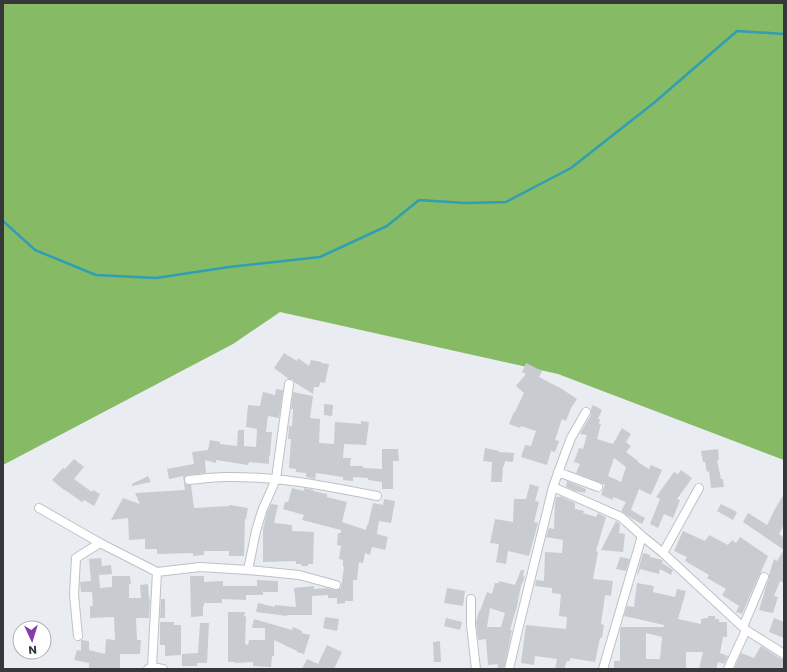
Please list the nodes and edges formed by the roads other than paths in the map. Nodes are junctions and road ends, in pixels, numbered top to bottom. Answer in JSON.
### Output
{"nodes":[{"id":1,"x":289,"y":384,"type":"dead end"},
{"id":2,"x":586,"y":412,"type":"dead end"},
{"id":3,"x":558,"y":472,"type":"junction"},
{"id":4,"x":276,"y":479,"type":"junction"},
{"id":5,"x":189,"y":480,"type":"dead end"},
{"id":6,"x":553,"y":487,"type":"junction"},
{"id":7,"x":598,"y":487,"type":"dead end"},
{"id":8,"x":698,"y":488,"type":"dead end"},
{"id":9,"x":377,"y":496,"type":"dead end"},
{"id":10,"x":39,"y":508,"type":"dead end"},
{"id":11,"x":642,"y":536,"type":"junction"},
{"id":12,"x":100,"y":543,"type":"junction"},
{"id":13,"x":663,"y":553,"type":"junction"},
{"id":14,"x":248,"y":570,"type":"junction"},
{"id":15,"x":157,"y":572,"type":"junction"},
{"id":16,"x":764,"y":577,"type":"dead end"},
{"id":17,"x":336,"y":586,"type":"dead end"},
{"id":18,"x":471,"y":599,"type":"dead end"},
{"id":19,"x":745,"y":628,"type":"junction"},
{"id":20,"x":78,"y":636,"type":"dead end"},
{"id":21,"x":784,"y":654,"type":"edge"},
{"id":22,"x":150,"y":668,"type":"edge"},
{"id":23,"x":163,"y":669,"type":"edge"},
{"id":24,"x":476,"y":669,"type":"edge"},
{"id":25,"x":510,"y":669,"type":"edge"},
{"id":26,"x":603,"y":669,"type":"edge"},
{"id":27,"x":728,"y":669,"type":"edge"}],
"edges":[{"from":1,"to":4,"type":"street"},
{"from":2,"to":3,"type":"street"},
{"from":3,"to":6,"type":"street"},
{"from":3,"to":7,"type":"street"},
{"from":4,"to":5,"type":"street"},
{"from":4,"to":9,"type":"street"},
{"from":4,"to":14,"type":"street"},
{"from":6,"to":11,"type":"street"},
{"from":6,"to":25,"type":"street"},
{"from":8,"to":13,"type":"street"},
{"from":10,"to":12,"type":"street"},
{"from":11,"to":13,"type":"street"},
{"from":11,"to":26,"type":"street"},
{"from":12,"to":15,"type":"street"},
{"from":12,"to":20,"type":"street"},
{"from":13,"to":19,"type":"street"},
{"from":14,"to":15,"type":"street"},
{"from":14,"to":17,"type":"street"},
{"from":15,"to":22,"type":"street"},
{"from":16,"to":19,"type":"street"},
{"from":18,"to":24,"type":"street"},
{"from":19,"to":21,"type":"street"},
{"from":19,"to":27,"type":"street"},
{"from":22,"to":23,"type":"street"}]}
